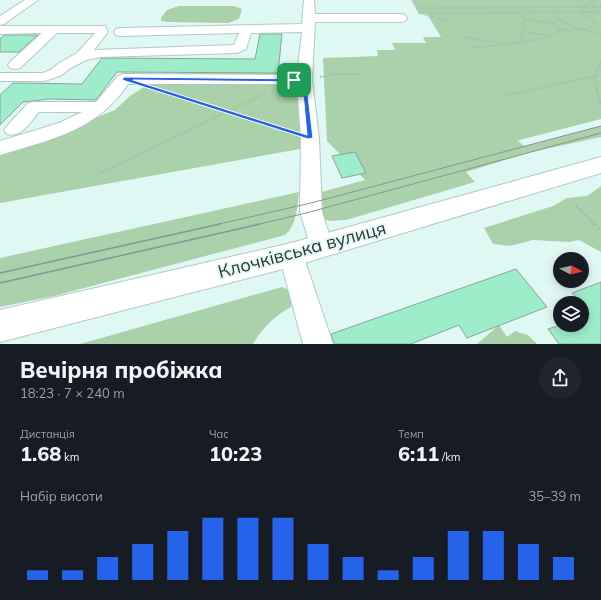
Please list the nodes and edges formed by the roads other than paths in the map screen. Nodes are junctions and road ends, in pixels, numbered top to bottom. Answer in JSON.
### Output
{"nodes":[{"id":1,"x":33,"y":0,"type":"edge"},
{"id":2,"x":309,"y":0,"type":"edge"},
{"id":3,"x":401,"y":18,"type":"dead end"},
{"id":4,"x":0,"y":21,"type":"edge"},
{"id":5,"x":308,"y":23,"type":"junction"},
{"id":6,"x":54,"y":29,"type":"junction"},
{"id":7,"x":250,"y":29,"type":"junction"},
{"id":8,"x":0,"y":30,"type":"edge"},
{"id":9,"x":120,"y":32,"type":"dead end"},
{"id":10,"x":82,"y":56,"type":"junction"},
{"id":11,"x":0,"y":65,"type":"edge"},
{"id":12,"x":15,"y":65,"type":"junction"},
{"id":13,"x":64,"y":66,"type":"junction"},
{"id":14,"x":0,"y":77,"type":"edge"},
{"id":15,"x":299,"y":80,"type":"junction"},
{"id":16,"x":100,"y":108,"type":"junction"},
{"id":17,"x":13,"y":130,"type":"dead end"},
{"id":18,"x":0,"y":148,"type":"edge"},
{"id":19,"x":601,"y":165,"type":"edge"},
{"id":20,"x":321,"y":246,"type":"junction"},
{"id":21,"x":291,"y":255,"type":"junction"},
{"id":22,"x":0,"y":326,"type":"edge"},
{"id":23,"x":318,"y":344,"type":"edge"}],
"edges":[{"from":1,"to":4,"type":"street"},
{"from":2,"to":5,"type":"street"},
{"from":3,"to":5,"type":"street"},
{"from":5,"to":7,"type":"street"},
{"from":5,"to":15,"type":"street"},
{"from":6,"to":8,"type":"street"},
{"from":6,"to":10,"type":"street"},
{"from":6,"to":12,"type":"street"},
{"from":7,"to":9,"type":"street"},
{"from":7,"to":10,"type":"street"},
{"from":10,"to":13,"type":"street"},
{"from":11,"to":12,"type":"street"},
{"from":12,"to":13,"type":"street"},
{"from":13,"to":14,"type":"street"},
{"from":15,"to":16,"type":"street"},
{"from":15,"to":20,"type":"street"},
{"from":16,"to":17,"type":"street"},
{"from":16,"to":18,"type":"street"},
{"from":19,"to":20,"type":"main road","name":"Клочківська вулиця"},
{"from":20,"to":21,"type":"main road","name":"Клочківська вулиця"},
{"from":21,"to":22,"type":"main road","name":"Клочківська вулиця"},
{"from":21,"to":23,"type":"street"}]}
